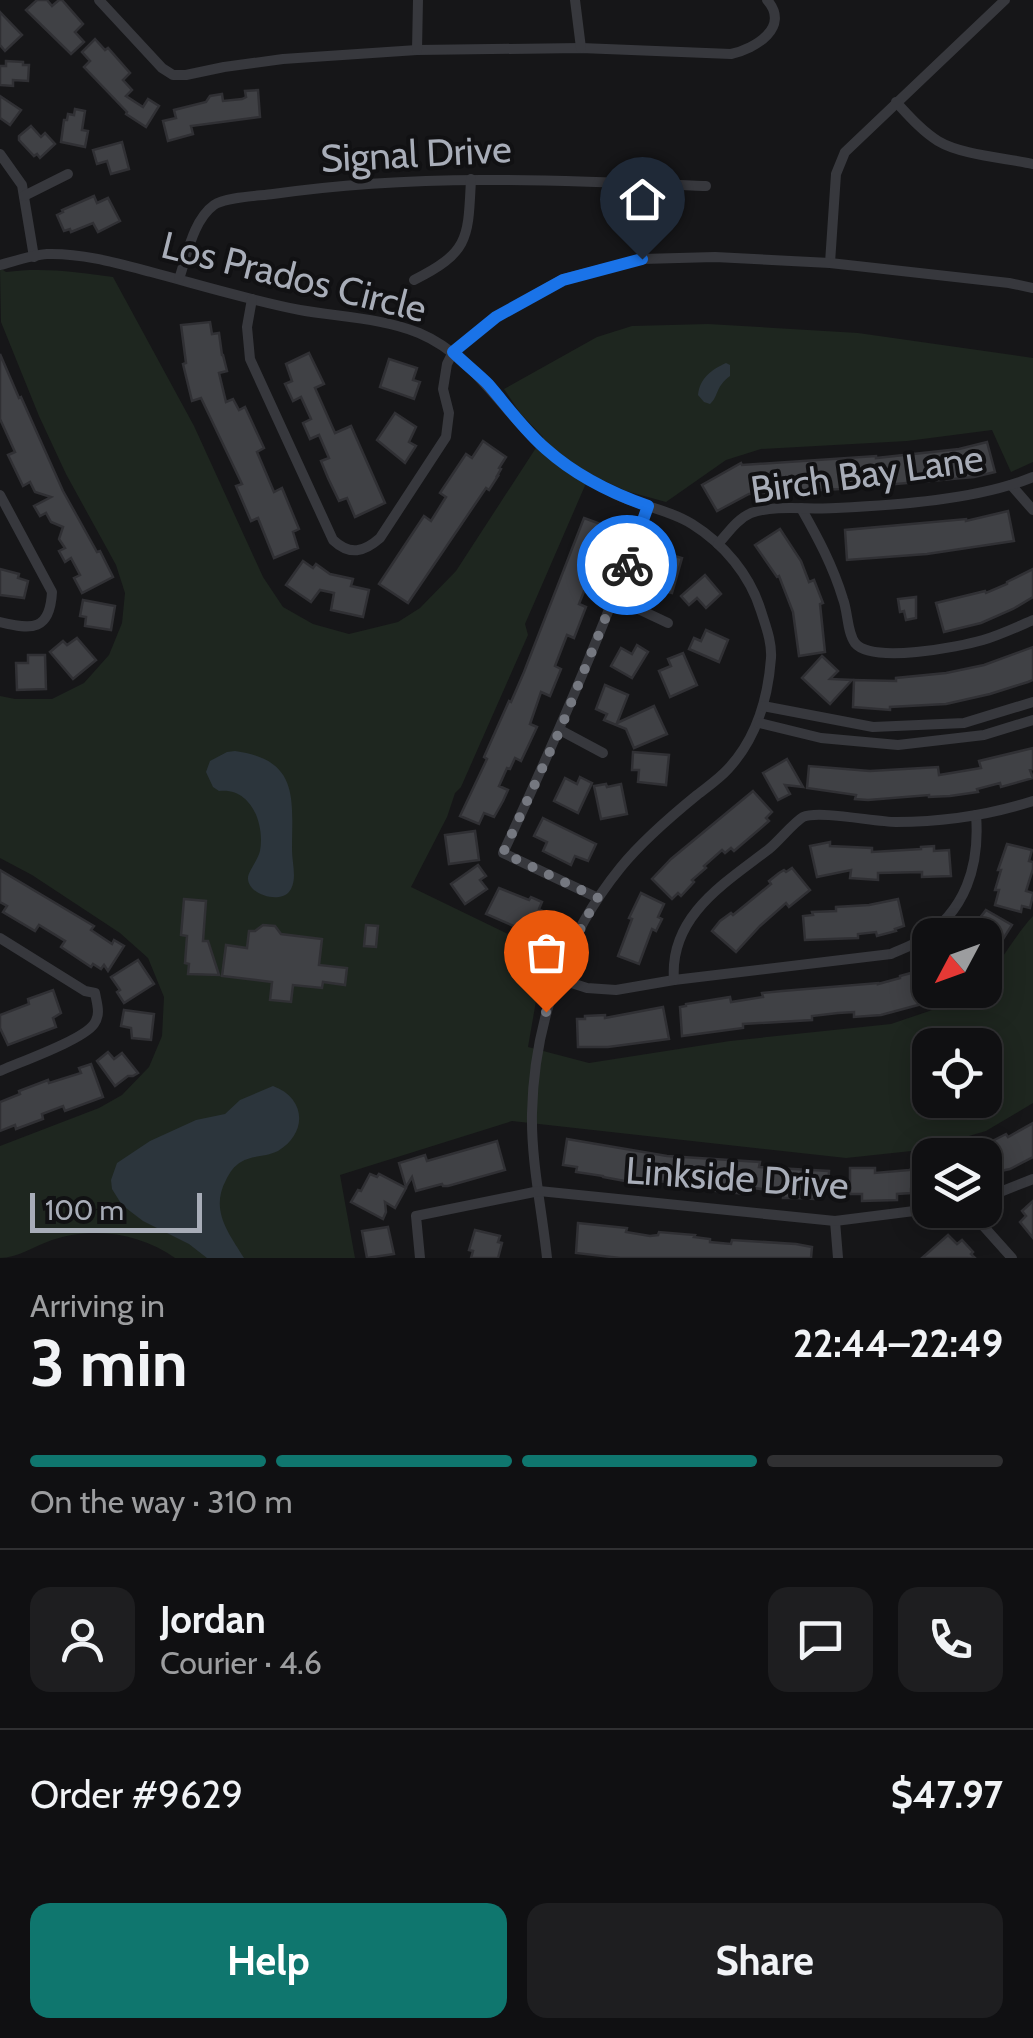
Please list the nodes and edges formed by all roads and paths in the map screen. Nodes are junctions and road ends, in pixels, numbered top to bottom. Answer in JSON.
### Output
{"nodes":[{"id":1,"x":98,"y":0,"type":"edge"},
{"id":2,"x":418,"y":0,"type":"edge"},
{"id":3,"x":575,"y":0,"type":"edge"},
{"id":4,"x":767,"y":0,"type":"edge"},
{"id":5,"x":1005,"y":0,"type":"edge"},
{"id":6,"x":581,"y":48,"type":"junction"},
{"id":7,"x":417,"y":50,"type":"junction"},
{"id":8,"x":896,"y":102,"type":"junction"},
{"id":9,"x":0,"y":154,"type":"edge"},
{"id":10,"x":1033,"y":164,"type":"edge"},
{"id":11,"x":68,"y":174,"type":"dead end"},
{"id":12,"x":471,"y":179,"type":"junction"},
{"id":13,"x":706,"y":186,"type":"dead end"},
{"id":14,"x":24,"y":196,"type":"junction"},
{"id":15,"x":34,"y":256,"type":"junction"},
{"id":16,"x":0,"y":264,"type":"edge"},
{"id":17,"x":830,"y":264,"type":"junction"},
{"id":18,"x":179,"y":279,"type":"junction"},
{"id":19,"x":414,"y":280,"type":"dead end"},
{"id":20,"x":1033,"y":288,"type":"edge"},
{"id":21,"x":252,"y":299,"type":"junction"},
{"id":22,"x":453,"y":352,"type":"junction"},
{"id":23,"x":1033,"y":477,"type":"edge"},
{"id":24,"x":1011,"y":484,"type":"junction"},
{"id":25,"x":0,"y":494,"type":"edge"},
{"id":26,"x":648,"y":506,"type":"junction"},
{"id":27,"x":800,"y":508,"type":"junction"},
{"id":28,"x":1033,"y":510,"type":"edge"},
{"id":29,"x":718,"y":544,"type":"junction"},
{"id":30,"x":615,"y":598,"type":"junction"},
{"id":31,"x":1033,"y":620,"type":"edge"},
{"id":32,"x":0,"y":622,"type":"edge"},
{"id":33,"x":668,"y":623,"type":"dead end"},
{"id":34,"x":1033,"y":702,"type":"edge"},
{"id":35,"x":763,"y":706,"type":"junction"},
{"id":36,"x":1033,"y":720,"type":"edge"},
{"id":37,"x":758,"y":723,"type":"junction"},
{"id":38,"x":560,"y":730,"type":"junction"},
{"id":39,"x":603,"y":752,"type":"dead end"},
{"id":40,"x":1033,"y":801,"type":"edge"},
{"id":41,"x":976,"y":814,"type":"junction"},
{"id":42,"x":598,"y":898,"type":"junction"},
{"id":43,"x":0,"y":938,"type":"edge"},
{"id":44,"x":556,"y":978,"type":"junction"},
{"id":45,"x":674,"y":980,"type":"junction"},
{"id":46,"x":0,"y":1071,"type":"edge"},
{"id":47,"x":1033,"y":1180,"type":"edge"},
{"id":48,"x":540,"y":1191,"type":"junction"},
{"id":49,"x":1002,"y":1192,"type":"edge"},
{"id":50,"x":912,"y":1212,"type":"edge"},
{"id":51,"x":836,"y":1221,"type":"junction"},
{"id":52,"x":986,"y":1228,"type":"edge"},
{"id":53,"x":420,"y":1258,"type":"edge"},
{"id":54,"x":548,"y":1258,"type":"edge"},
{"id":55,"x":838,"y":1258,"type":"edge"},
{"id":56,"x":1012,"y":1258,"type":"edge"}],
"edges":[{"from":1,"to":7,"type":"street"},
{"from":2,"to":7,"type":"street"},
{"from":3,"to":6,"type":"street"},
{"from":4,"to":6,"type":"street"},
{"from":5,"to":8,"type":"street"},
{"from":6,"to":7,"type":"street"},
{"from":8,"to":10,"type":"street"},
{"from":8,"to":17,"type":"street"},
{"from":9,"to":14,"type":"street"},
{"from":11,"to":14,"type":"street"},
{"from":12,"to":13,"type":"street","name":"Signal Drive"},
{"from":12,"to":18,"type":"street","name":"Signal Drive"},
{"from":12,"to":19,"type":"street"},
{"from":14,"to":15,"type":"street"},
{"from":15,"to":16,"type":"street","name":"Los Prados Circle"},
{"from":15,"to":18,"type":"street","name":"Los Prados Circle"},
{"from":17,"to":20,"type":"street"},
{"from":17,"to":22,"type":"street"},
{"from":18,"to":21,"type":"street","name":"Los Prados Circle"},
{"from":21,"to":22,"type":"street","name":"Los Prados Circle"},
{"from":21,"to":22,"type":"street"},
{"from":22,"to":26,"type":"street","name":"Los Prados Circle"},
{"from":23,"to":24,"type":"street","name":"Birch Bay Lane"},
{"from":24,"to":27,"type":"street","name":"Birch Bay Lane"},
{"from":24,"to":28,"type":"street"},
{"from":25,"to":32,"type":"street"},
{"from":26,"to":29,"type":"street","name":"Los Prados Circle"},
{"from":26,"to":30,"type":"street"},
{"from":27,"to":29,"type":"street","name":"Birch Bay Lane"},
{"from":27,"to":31,"type":"street"},
{"from":29,"to":35,"type":"street","name":"Los Prados Circle"},
{"from":30,"to":33,"type":"street"},
{"from":30,"to":38,"type":"street"},
{"from":34,"to":35,"type":"street"},
{"from":35,"to":37,"type":"street","name":"Los Prados Circle"},
{"from":36,"to":37,"type":"street"},
{"from":37,"to":42,"type":"street","name":"Los Prados Circle"},
{"from":38,"to":39,"type":"street"},
{"from":38,"to":42,"type":"street"},
{"from":40,"to":41,"type":"street"},
{"from":41,"to":45,"type":"street"},
{"from":41,"to":45,"type":"street"},
{"from":42,"to":44,"type":"street","name":"Los Prados Circle"},
{"from":43,"to":46,"type":"street"},
{"from":44,"to":45,"type":"street"},
{"from":44,"to":48,"type":"street","name":"Los Prados Circle"},
{"from":47,"to":49,"type":"street"},
{"from":48,"to":51,"type":"street","name":"Linkside Drive"},
{"from":48,"to":53,"type":"street","name":"Linkside Drive"},
{"from":48,"to":54,"type":"street","name":"Los Prados Circle"},
{"from":50,"to":51,"type":"street","name":"Linkside Drive"},
{"from":51,"to":55,"type":"street"},
{"from":52,"to":56,"type":"street"}]}
